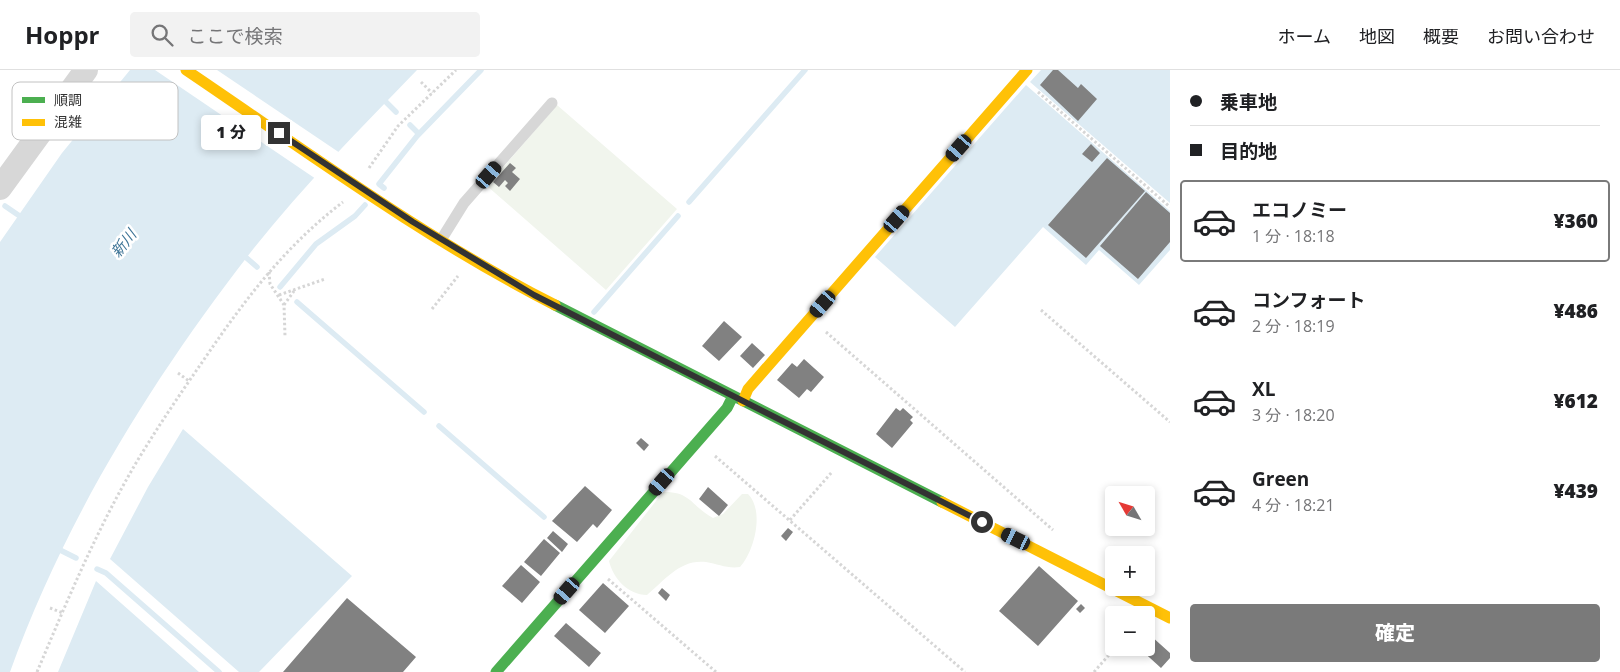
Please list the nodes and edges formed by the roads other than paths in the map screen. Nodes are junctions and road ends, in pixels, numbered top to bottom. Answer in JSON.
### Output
{"nodes":[{"id":1,"x":86,"y":70,"type":"edge"},
{"id":2,"x":186,"y":70,"type":"edge"},
{"id":3,"x":1024,"y":74,"type":"edge"},
{"id":4,"x":77,"y":82,"type":"edge"},
{"id":5,"x":552,"y":103,"type":"dead end"},
{"id":6,"x":35,"y":140,"type":"edge"},
{"id":7,"x":0,"y":188,"type":"edge"},
{"id":8,"x":441,"y":240,"type":"junction"},
{"id":9,"x":738,"y":399,"type":"junction"},
{"id":10,"x":1170,"y":618,"type":"edge"},
{"id":11,"x":496,"y":672,"type":"edge"}],
"edges":[{"from":1,"to":4,"type":"street"},
{"from":2,"to":8,"type":"street"},
{"from":3,"to":9,"type":"street"},
{"from":5,"to":8,"type":"lane"},
{"from":6,"to":7,"type":"street"},
{"from":8,"to":9,"type":"street"},
{"from":9,"to":10,"type":"street"},
{"from":9,"to":11,"type":"street"}]}
